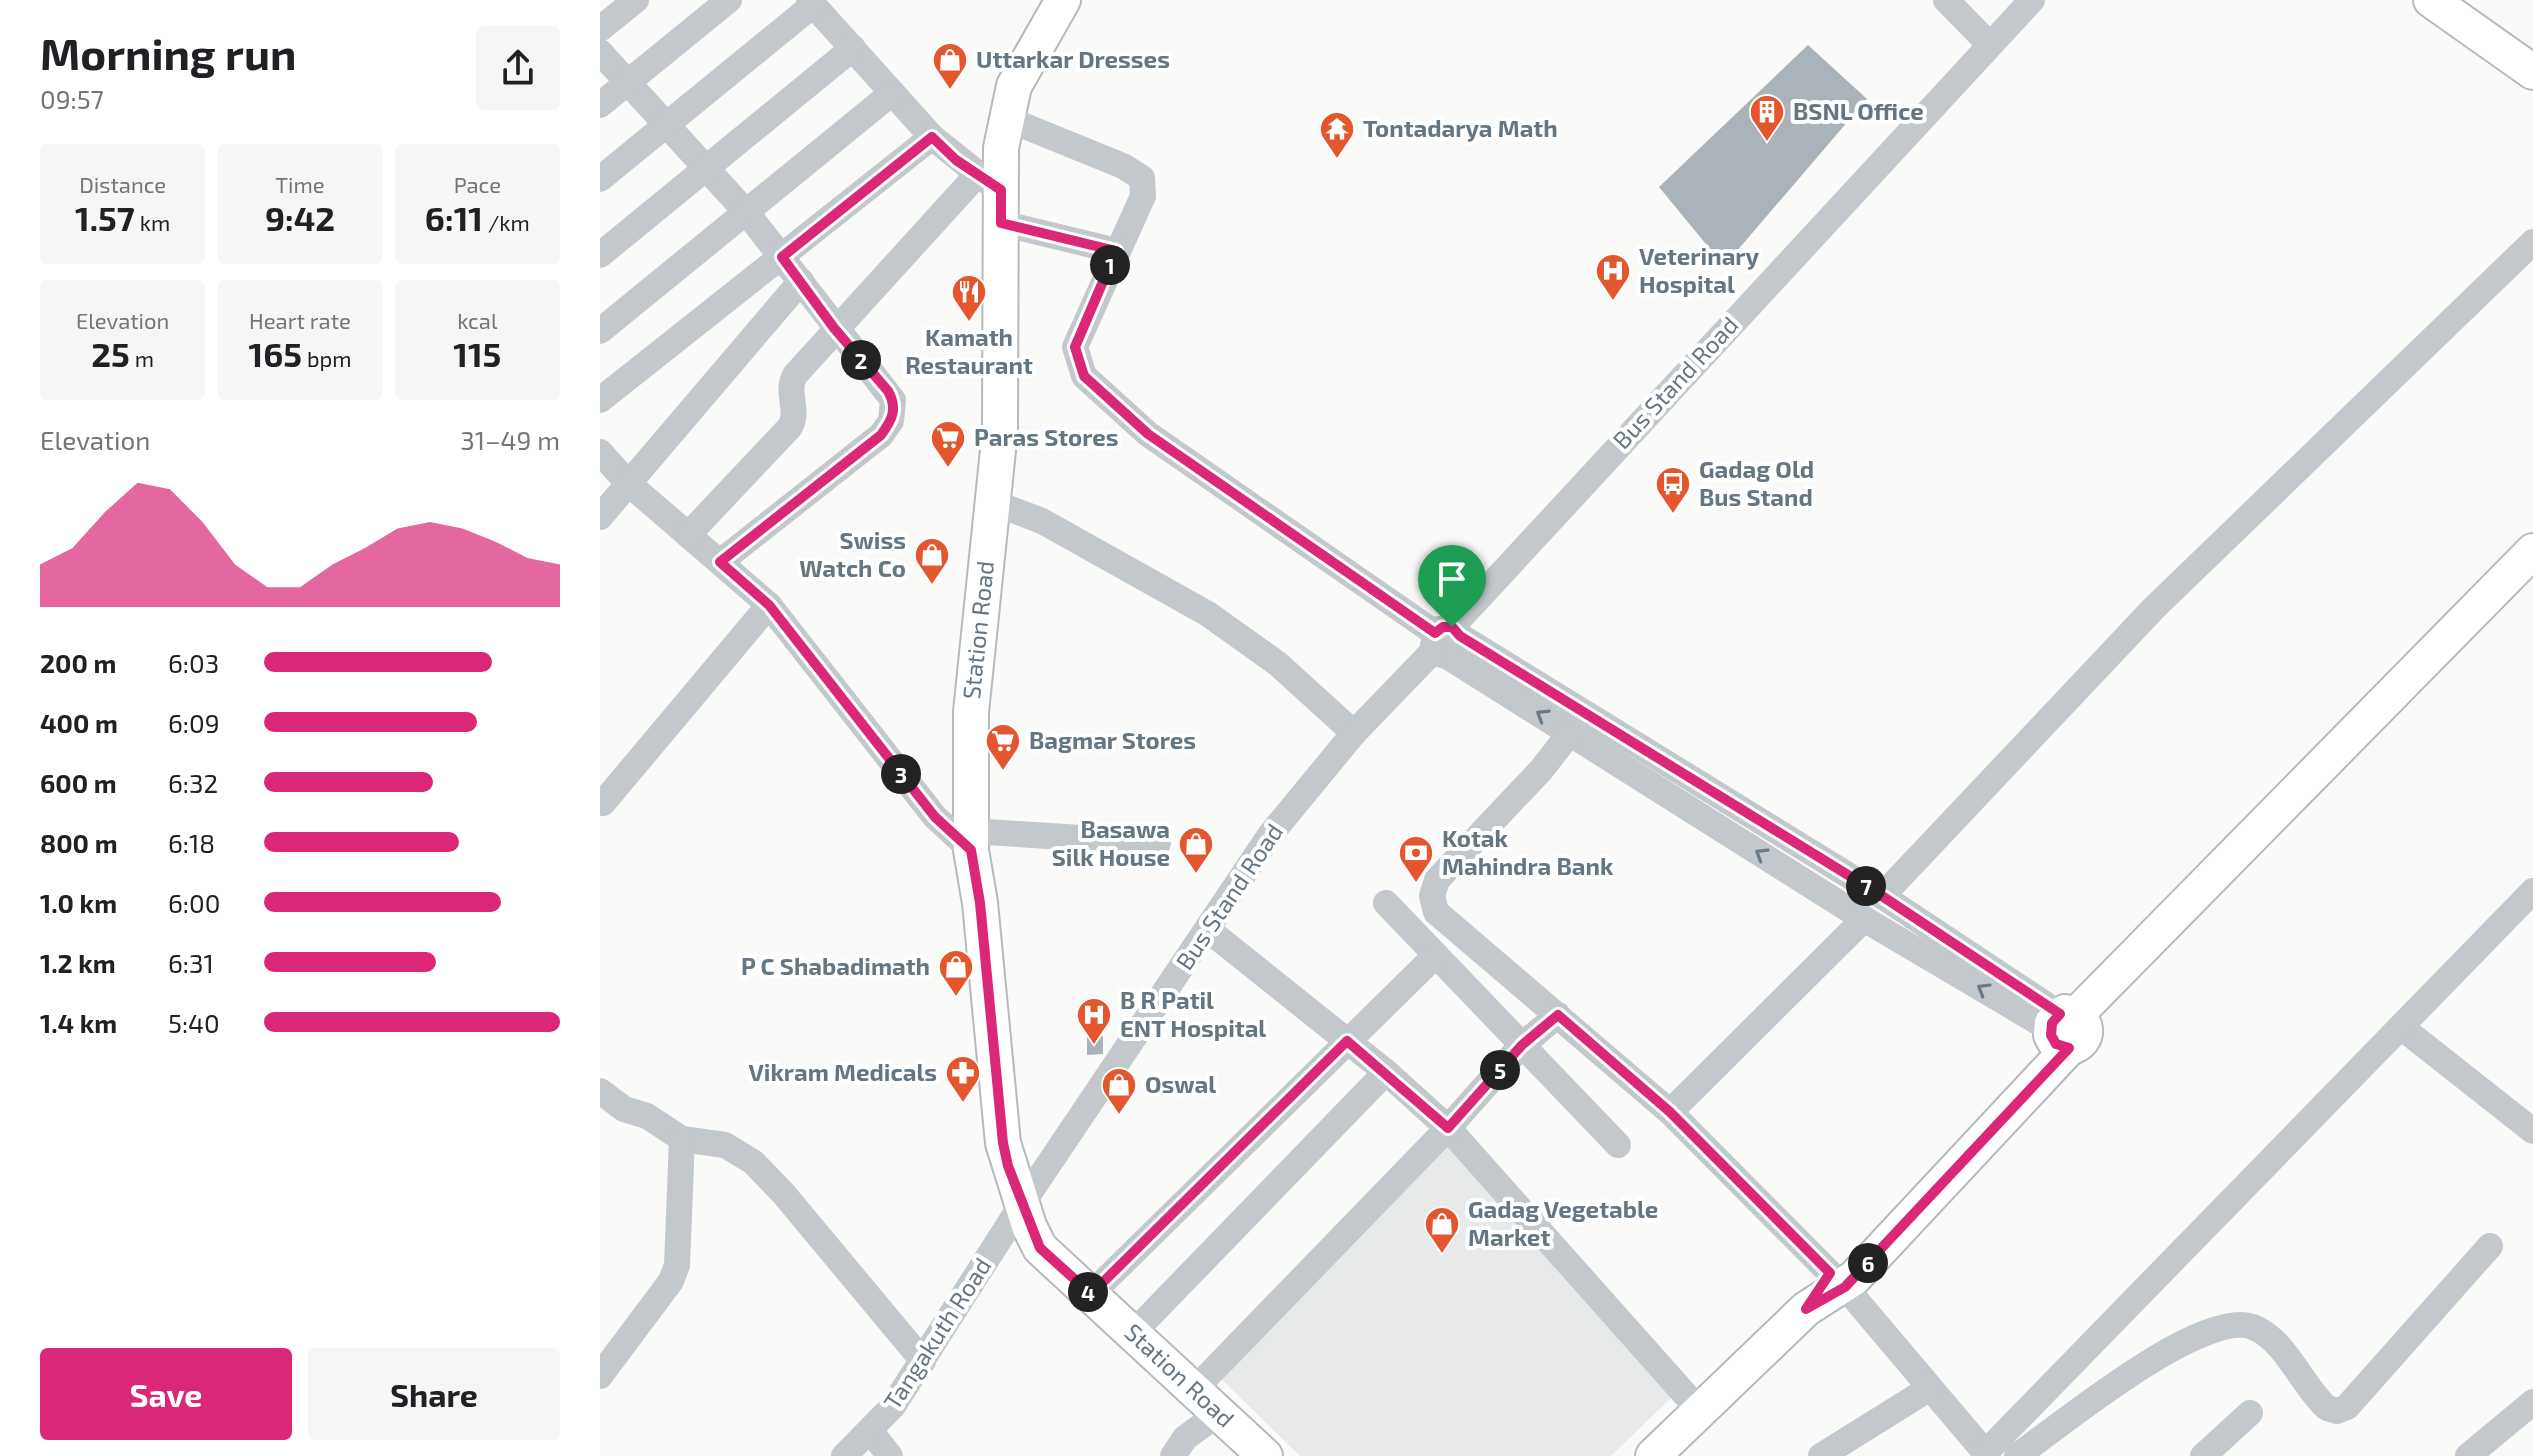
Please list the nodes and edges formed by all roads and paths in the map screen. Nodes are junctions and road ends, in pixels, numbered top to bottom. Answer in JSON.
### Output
{"nodes":[{"id":1,"x":636,"y":0,"type":"edge"},
{"id":2,"x":729,"y":0,"type":"edge"},
{"id":3,"x":1063,"y":0,"type":"edge"},
{"id":4,"x":1946,"y":0,"type":"edge"},
{"id":5,"x":2032,"y":0,"type":"edge"},
{"id":6,"x":2431,"y":0,"type":"edge"},
{"id":7,"x":811,"y":2,"type":"edge"},
{"id":8,"x":600,"y":29,"type":"edge"},
{"id":9,"x":1989,"y":44,"type":"junction"},
{"id":10,"x":853,"y":48,"type":"junction"},
{"id":11,"x":600,"y":52,"type":"edge"},
{"id":12,"x":2533,"y":72,"type":"edge"},
{"id":13,"x":628,"y":82,"type":"junction"},
{"id":14,"x":892,"y":93,"type":"junction"},
{"id":15,"x":600,"y":105,"type":"edge"},
{"id":16,"x":1005,"y":118,"type":"junction"},
{"id":17,"x":669,"y":124,"type":"junction"},
{"id":18,"x":932,"y":137,"type":"junction"},
{"id":19,"x":706,"y":167,"type":"junction"},
{"id":20,"x":600,"y":179,"type":"edge"},
{"id":21,"x":993,"y":196,"type":"junction"},
{"id":22,"x":747,"y":213,"type":"junction"},
{"id":23,"x":2533,"y":242,"type":"edge"},
{"id":24,"x":1116,"y":251,"type":"junction"},
{"id":25,"x":600,"y":255,"type":"edge"},
{"id":26,"x":782,"y":257,"type":"junction"},
{"id":27,"x":801,"y":281,"type":"junction"},
{"id":28,"x":834,"y":328,"type":"junction"},
{"id":29,"x":600,"y":331,"type":"edge"},
{"id":30,"x":600,"y":400,"type":"edge"},
{"id":31,"x":600,"y":452,"type":"edge"},
{"id":32,"x":628,"y":483,"type":"junction"},
{"id":33,"x":992,"y":502,"type":"junction"},
{"id":34,"x":600,"y":517,"type":"edge"},
{"id":35,"x":688,"y":535,"type":"junction"},
{"id":36,"x":2533,"y":551,"type":"edge"},
{"id":37,"x":720,"y":562,"type":"junction"},
{"id":38,"x":2533,"y":577,"type":"edge"},
{"id":39,"x":769,"y":605,"type":"junction"},
{"id":40,"x":1446,"y":640,"type":"junction"},
{"id":41,"x":1354,"y":733,"type":"junction"},
{"id":42,"x":1570,"y":733,"type":"junction"},
{"id":43,"x":603,"y":803,"type":"dead end"},
{"id":44,"x":971,"y":841,"type":"junction"},
{"id":45,"x":1158,"y":843,"type":"dead end"},
{"id":46,"x":2533,"y":891,"type":"edge"},
{"id":47,"x":1882,"y":896,"type":"junction"},
{"id":48,"x":1386,"y":903,"type":"dead end"},
{"id":49,"x":1864,"y":919,"type":"junction"},
{"id":50,"x":1207,"y":929,"type":"junction"},
{"id":51,"x":1436,"y":955,"type":"junction"},
{"id":52,"x":1558,"y":1015,"type":"junction"},
{"id":53,"x":2401,"y":1027,"type":"junction"},
{"id":54,"x":2066,"y":1030,"type":"junction"},
{"id":55,"x":1347,"y":1041,"type":"junction"},
{"id":56,"x":1522,"y":1045,"type":"junction"},
{"id":57,"x":1386,"y":1072,"type":"junction"},
{"id":58,"x":600,"y":1091,"type":"edge"},
{"id":59,"x":624,"y":1109,"type":"junction"},
{"id":60,"x":1670,"y":1112,"type":"junction"},
{"id":61,"x":600,"y":1122,"type":"edge"},
{"id":62,"x":1448,"y":1128,"type":"junction"},
{"id":63,"x":2533,"y":1131,"type":"edge"},
{"id":64,"x":682,"y":1139,"type":"junction"},
{"id":65,"x":1618,"y":1145,"type":"dead end"},
{"id":66,"x":1022,"y":1204,"type":"junction"},
{"id":67,"x":2490,"y":1246,"type":"dead end"},
{"id":68,"x":1837,"y":1280,"type":"junction"},
{"id":69,"x":1091,"y":1294,"type":"junction"},
{"id":70,"x":1134,"y":1332,"type":"junction"},
{"id":71,"x":609,"y":1348,"type":"edge"},
{"id":72,"x":923,"y":1361,"type":"junction"},
{"id":73,"x":600,"y":1376,"type":"edge"},
{"id":74,"x":1930,"y":1388,"type":"junction"},
{"id":75,"x":1194,"y":1390,"type":"junction"},
{"id":76,"x":2533,"y":1402,"type":"edge"},
{"id":77,"x":1699,"y":1410,"type":"junction"},
{"id":78,"x":1219,"y":1413,"type":"junction"},
{"id":79,"x":2250,"y":1413,"type":"dead end"},
{"id":80,"x":871,"y":1432,"type":"junction"},
{"id":81,"x":1173,"y":1455,"type":"edge"},
{"id":82,"x":1986,"y":1455,"type":"edge"},
{"id":83,"x":844,"y":1456,"type":"edge"},
{"id":84,"x":890,"y":1456,"type":"edge"},
{"id":85,"x":1265,"y":1456,"type":"edge"},
{"id":86,"x":1653,"y":1456,"type":"edge"},
{"id":87,"x":1821,"y":1456,"type":"edge"},
{"id":88,"x":2017,"y":1456,"type":"edge"},
{"id":89,"x":2203,"y":1456,"type":"edge"},
{"id":90,"x":2468,"y":1456,"type":"edge"}],
"edges":[{"from":1,"to":8,"type":"street"},
{"from":2,"to":13,"type":"street"},
{"from":3,"to":16,"type":"main road","name":"Station Road"},
{"from":4,"to":9,"type":"street"},
{"from":5,"to":9,"type":"street","name":"Bus Stand Road"},
{"from":6,"to":12,"type":"main road"},
{"from":7,"to":10,"type":"street"},
{"from":7,"to":17,"type":"street"},
{"from":9,"to":40,"type":"street","name":"Bus Stand Road"},
{"from":10,"to":14,"type":"street"},
{"from":10,"to":19,"type":"street"},
{"from":11,"to":13,"type":"street"},
{"from":13,"to":15,"type":"street"},
{"from":13,"to":17,"type":"street"},
{"from":14,"to":18,"type":"street"},
{"from":14,"to":22,"type":"street"},
{"from":16,"to":21,"type":"main road","name":"Station Road"},
{"from":16,"to":24,"type":"street"},
{"from":17,"to":19,"type":"street"},
{"from":17,"to":20,"type":"street"},
{"from":18,"to":21,"type":"street"},
{"from":18,"to":26,"type":"street"},
{"from":19,"to":22,"type":"street"},
{"from":19,"to":25,"type":"street"},
{"from":21,"to":24,"type":"street"},
{"from":21,"to":28,"type":"street"},
{"from":21,"to":33,"type":"main road","name":"Station Road"},
{"from":22,"to":26,"type":"street"},
{"from":22,"to":29,"type":"street"},
{"from":23,"to":47,"type":"street"},
{"from":24,"to":40,"type":"street"},
{"from":26,"to":27,"type":"street"},
{"from":26,"to":30,"type":"street"},
{"from":27,"to":28,"type":"street"},
{"from":27,"to":32,"type":"street"},
{"from":28,"to":35,"type":"street"},
{"from":28,"to":37,"type":"street"},
{"from":31,"to":32,"type":"street"},
{"from":32,"to":34,"type":"street"},
{"from":32,"to":35,"type":"street"},
{"from":33,"to":41,"type":"street"},
{"from":33,"to":44,"type":"main road","name":"Station Road"},
{"from":35,"to":37,"type":"street"},
{"from":36,"to":54,"type":"main road"},
{"from":37,"to":39,"type":"street"},
{"from":38,"to":54,"type":"main road"},
{"from":39,"to":43,"type":"street"},
{"from":39,"to":44,"type":"street"},
{"from":40,"to":41,"type":"street","name":"Bus Stand Road"},
{"from":42,"to":40,"type":"street","one_way":true},
{"from":40,"to":47,"type":"street"},
{"from":41,"to":50,"type":"street","name":"Bus Stand Road"},
{"from":49,"to":42,"type":"street","one_way":true},
{"from":42,"to":52,"type":"street"},
{"from":44,"to":45,"type":"street"},
{"from":44,"to":66,"type":"main road","name":"Station Road"},
{"from":46,"to":53,"type":"street"},
{"from":47,"to":54,"type":"street"},
{"from":48,"to":51,"type":"street"},
{"from":54,"to":49,"type":"street","one_way":true},
{"from":49,"to":60,"type":"street"},
{"from":50,"to":55,"type":"street"},
{"from":50,"to":66,"type":"street","name":"Bus Stand Road"},
{"from":51,"to":55,"type":"street"},
{"from":51,"to":56,"type":"street"},
{"from":52,"to":56,"type":"street"},
{"from":52,"to":60,"type":"street"},
{"from":53,"to":63,"type":"street"},
{"from":53,"to":82,"type":"street"},
{"from":54,"to":68,"type":"main road"},
{"from":55,"to":57,"type":"street"},
{"from":55,"to":69,"type":"street"},
{"from":56,"to":62,"type":"street"},
{"from":56,"to":65,"type":"street"},
{"from":57,"to":62,"type":"street"},
{"from":57,"to":70,"type":"street"},
{"from":58,"to":59,"type":"street"},
{"from":59,"to":61,"type":"street"},
{"from":59,"to":64,"type":"street"},
{"from":60,"to":68,"type":"street"},
{"from":62,"to":75,"type":"street"},
{"from":62,"to":77,"type":"street"},
{"from":64,"to":71,"type":"street"},
{"from":64,"to":72,"type":"street"},
{"from":66,"to":69,"type":"main road","name":"Station Road"},
{"from":66,"to":72,"type":"street","name":"Tangakuth Road"},
{"from":67,"to":88,"type":"street"},
{"from":68,"to":74,"type":"street"},
{"from":68,"to":77,"type":"main road"},
{"from":69,"to":70,"type":"main road","name":"Station Road"},
{"from":70,"to":75,"type":"main road","name":"Station Road"},
{"from":71,"to":73,"type":"street"},
{"from":72,"to":80,"type":"street","name":"Tangakuth Road"},
{"from":74,"to":82,"type":"street"},
{"from":74,"to":87,"type":"street"},
{"from":75,"to":78,"type":"main road","name":"Station Road"},
{"from":76,"to":90,"type":"street"},
{"from":77,"to":86,"type":"main road"},
{"from":78,"to":81,"type":"street"},
{"from":78,"to":85,"type":"main road","name":"Station Road"},
{"from":79,"to":89,"type":"street"},
{"from":80,"to":83,"type":"street","name":"Tangakuth Road"},
{"from":80,"to":84,"type":"street"}]}
